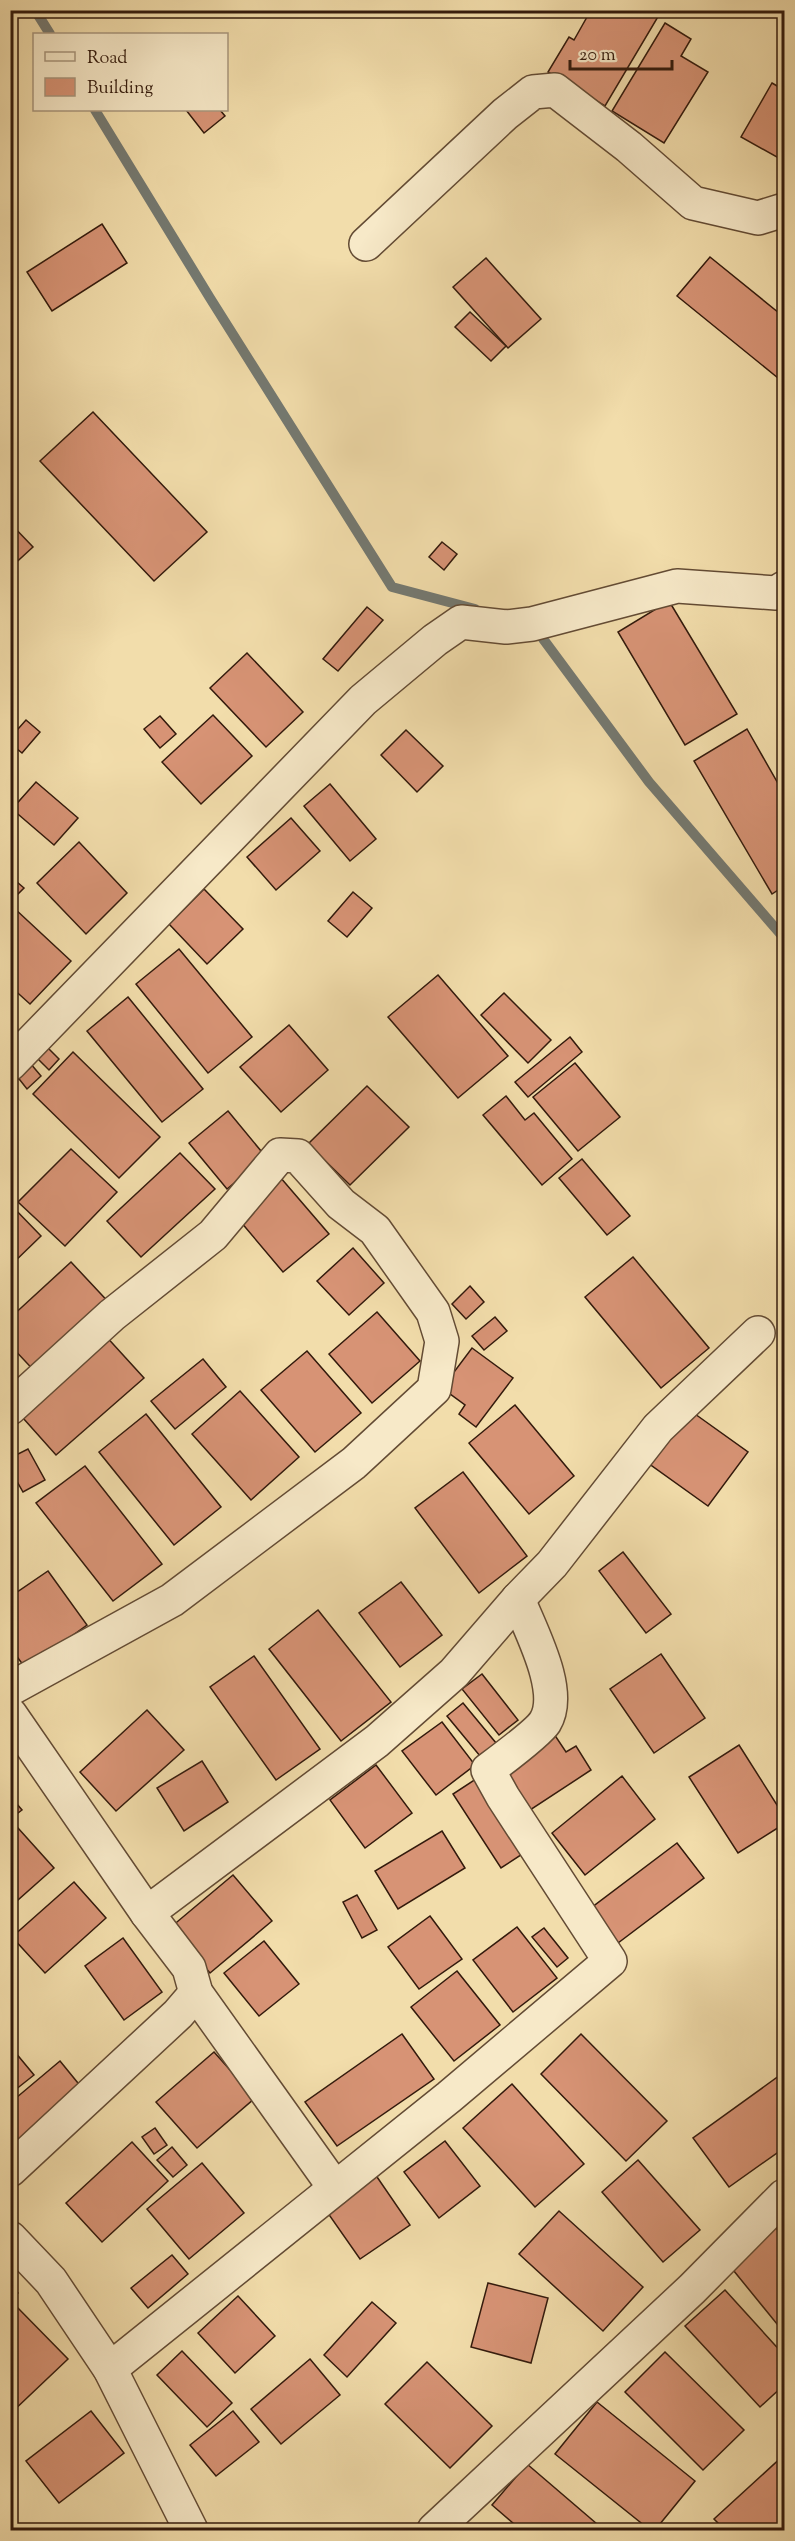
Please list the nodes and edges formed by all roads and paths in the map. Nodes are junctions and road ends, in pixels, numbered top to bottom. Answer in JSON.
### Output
{"nodes":[{"id":1,"x":784,"y":210,"type":"edge"},
{"id":2,"x":366,"y":244,"type":"dead end"},
{"id":3,"x":784,"y":588,"type":"edge"},
{"id":4,"x":10,"y":1064,"type":"edge"},
{"id":5,"x":758,"y":1333,"type":"dead end"},
{"id":6,"x":10,"y":1408,"type":"edge"},
{"id":7,"x":518,"y":1599,"type":"junction"},
{"id":8,"x":10,"y":1689,"type":"edge"},
{"id":9,"x":10,"y":1714,"type":"edge"},
{"id":10,"x":147,"y":1913,"type":"junction"},
{"id":11,"x":196,"y":1993,"type":"junction"},
{"id":12,"x":10,"y":2170,"type":"edge"},
{"id":13,"x":335,"y":2187,"type":"junction"},
{"id":14,"x":784,"y":2196,"type":"edge"},
{"id":15,"x":10,"y":2238,"type":"edge"},
{"id":16,"x":110,"y":2369,"type":"junction"},
{"id":17,"x":191,"y":2530,"type":"edge"},
{"id":18,"x":434,"y":2530,"type":"edge"}],
"edges":[{"from":1,"to":2,"type":"street"},
{"from":3,"to":4,"type":"street"},
{"from":5,"to":7,"type":"street"},
{"from":6,"to":8,"type":"street"},
{"from":7,"to":10,"type":"street"},
{"from":7,"to":13,"type":"street"},
{"from":9,"to":10,"type":"street"},
{"from":10,"to":11,"type":"street"},
{"from":11,"to":12,"type":"street"},
{"from":11,"to":13,"type":"street"},
{"from":13,"to":16,"type":"street"},
{"from":14,"to":18,"type":"street"},
{"from":15,"to":16,"type":"street"},
{"from":16,"to":17,"type":"street"}]}
